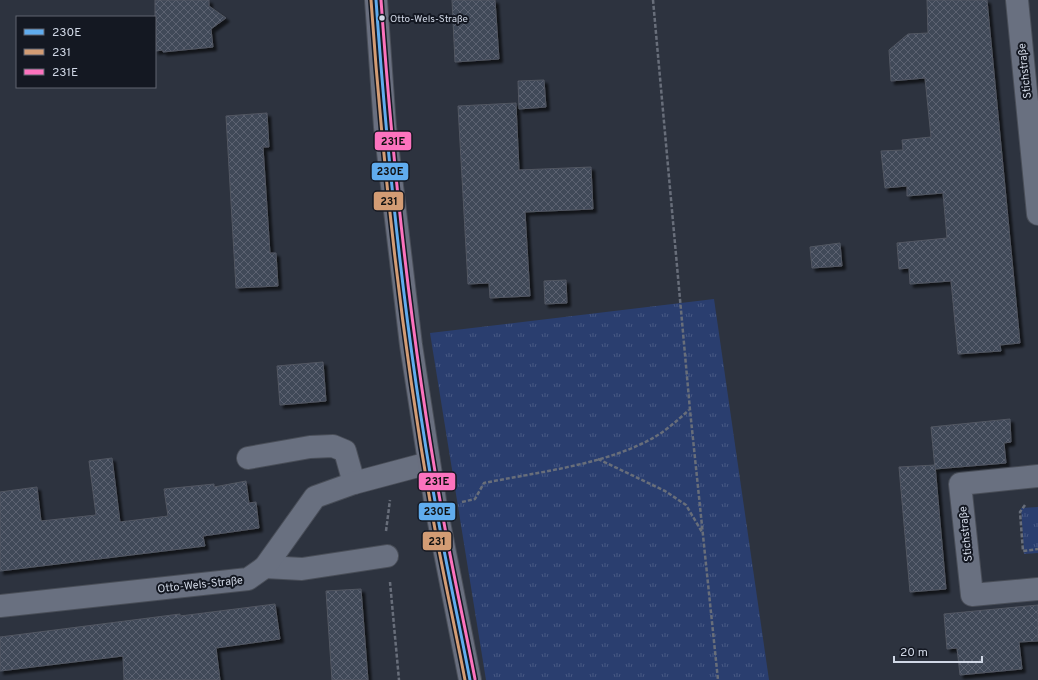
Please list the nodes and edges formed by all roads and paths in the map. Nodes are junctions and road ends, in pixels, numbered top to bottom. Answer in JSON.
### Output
{"nodes":[{"id":1,"x":376,"y":0,"type":"edge"},
{"id":2,"x":653,"y":0,"type":"edge"},
{"id":3,"x":1017,"y":0,"type":"edge"},
{"id":4,"x":1038,"y":214,"type":"edge"},
{"id":5,"x":690,"y":410,"type":"junction"},
{"id":6,"x":248,"y":458,"type":"dead end"},
{"id":7,"x":598,"y":459,"type":"junction"},
{"id":8,"x":429,"y":463,"type":"junction"},
{"id":9,"x":1038,"y":476,"type":"edge"},
{"id":10,"x":354,"y":482,"type":"junction"},
{"id":11,"x":1027,"y":501,"type":"dead end"},
{"id":12,"x":436,"y":507,"type":"junction"},
{"id":13,"x":703,"y":534,"type":"junction"},
{"id":14,"x":1038,"y":549,"type":"edge"},
{"id":15,"x":387,"y":556,"type":"dead end"},
{"id":16,"x":266,"y":567,"type":"junction"},
{"id":17,"x":1038,"y":589,"type":"edge"},
{"id":18,"x":0,"y":606,"type":"edge"},
{"id":19,"x":470,"y":680,"type":"edge"},
{"id":20,"x":718,"y":680,"type":"edge"}],
"edges":[{"from":1,"to":8,"type":"main road"},
{"from":2,"to":5,"type":"path"},
{"from":3,"to":4,"type":"street","name":"Stichstraße"},
{"from":5,"to":7,"type":"path"},
{"from":5,"to":13,"type":"path"},
{"from":6,"to":10,"type":"street"},
{"from":7,"to":12,"type":"path"},
{"from":7,"to":13,"type":"path"},
{"from":8,"to":10,"type":"street","name":"Otto-Wels-Straße"},
{"from":8,"to":12,"type":"main road"},
{"from":9,"to":17,"type":"street","name":"Stichstraße"},
{"from":10,"to":16,"type":"street","name":"Otto-Wels-Straße"},
{"from":11,"to":14,"type":"path"},
{"from":12,"to":19,"type":"main road"},
{"from":13,"to":20,"type":"path"},
{"from":15,"to":16,"type":"street"},
{"from":16,"to":18,"type":"street","name":"Otto-Wels-Straße"}]}
